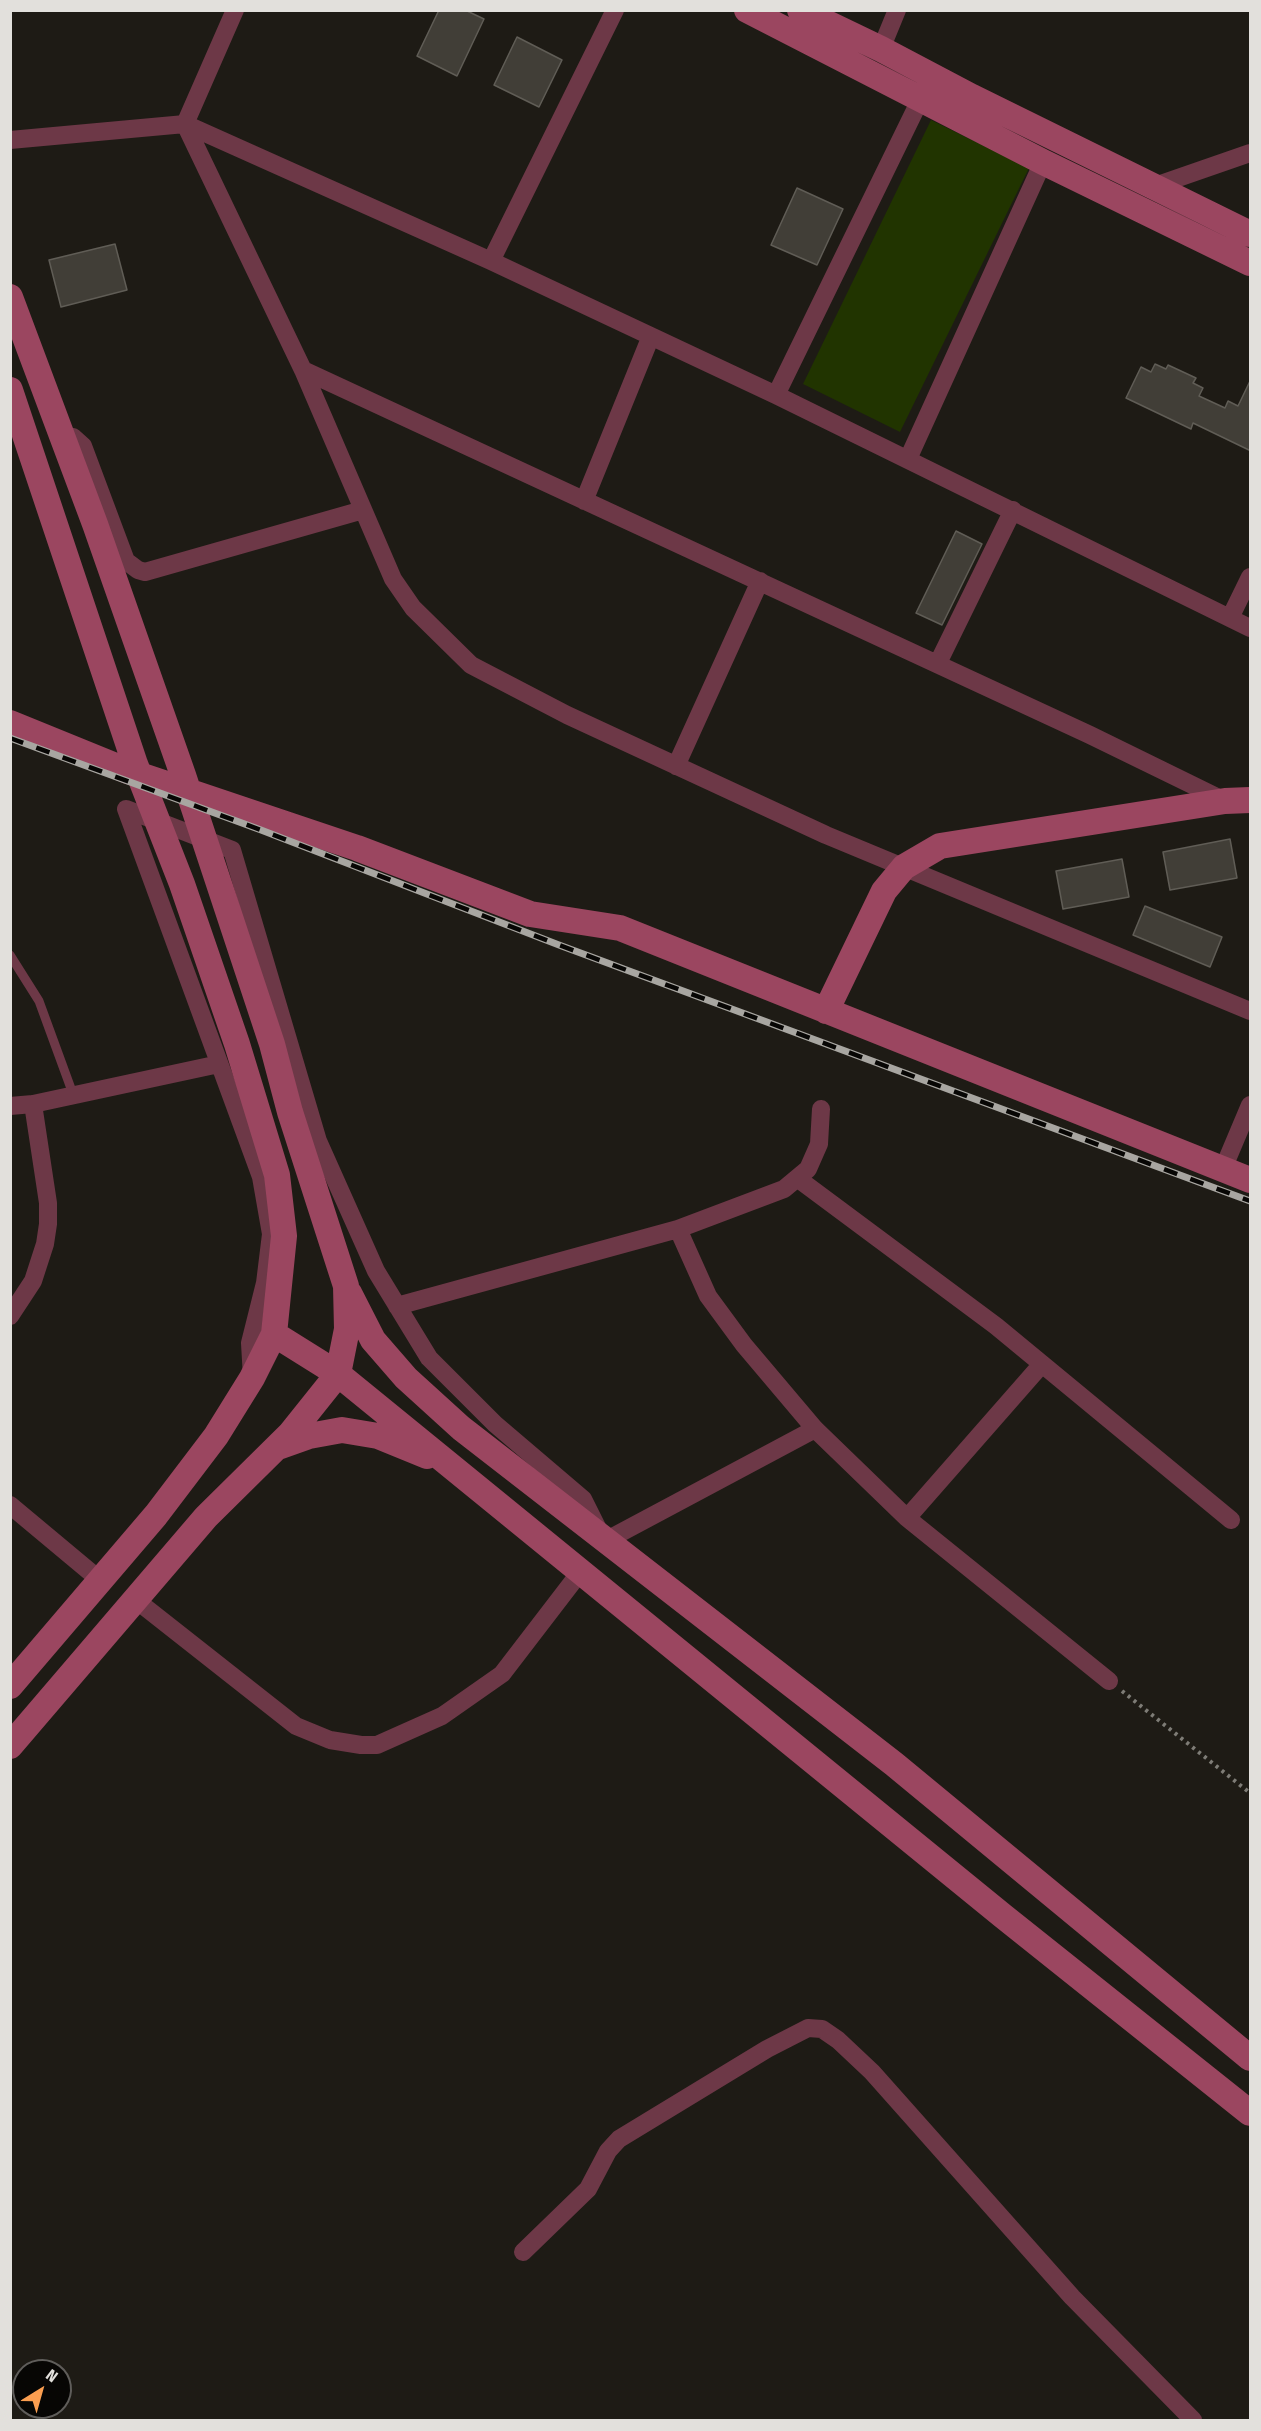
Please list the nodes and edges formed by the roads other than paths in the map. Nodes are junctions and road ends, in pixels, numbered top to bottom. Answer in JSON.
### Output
{"nodes":[{"id":1,"x":235,"y":10,"type":"edge"},
{"id":2,"x":615,"y":10,"type":"edge"},
{"id":3,"x":747,"y":10,"type":"edge"},
{"id":4,"x":800,"y":10,"type":"edge"},
{"id":5,"x":897,"y":10,"type":"edge"},
{"id":6,"x":881,"y":49,"type":"junction"},
{"id":7,"x":921,"y":98,"type":"junction"},
{"id":8,"x":185,"y":124,"type":"junction"},
{"id":9,"x":10,"y":140,"type":"edge"},
{"id":10,"x":1251,"y":153,"type":"edge"},
{"id":11,"x":1043,"y":162,"type":"junction"},
{"id":12,"x":1152,"y":186,"type":"junction"},
{"id":13,"x":1251,"y":234,"type":"edge"},
{"id":14,"x":491,"y":261,"type":"junction"},
{"id":15,"x":1251,"y":263,"type":"edge"},
{"id":16,"x":10,"y":297,"type":"edge"},
{"id":17,"x":651,"y":336,"type":"junction"},
{"id":18,"x":303,"y":370,"type":"junction"},
{"id":19,"x":10,"y":390,"type":"edge"},
{"id":20,"x":776,"y":395,"type":"junction"},
{"id":21,"x":62,"y":436,"type":"junction"},
{"id":22,"x":908,"y":459,"type":"junction"},
{"id":23,"x":584,"y":501,"type":"junction"},
{"id":24,"x":363,"y":510,"type":"junction"},
{"id":25,"x":1013,"y":510,"type":"junction"},
{"id":26,"x":1251,"y":577,"type":"edge"},
{"id":27,"x":759,"y":581,"type":"junction"},
{"id":28,"x":1230,"y":618,"type":"junction"},
{"id":29,"x":1251,"y":628,"type":"edge"},
{"id":30,"x":938,"y":663,"type":"junction"},
{"id":31,"x":10,"y":723,"type":"edge"},
{"id":32,"x":676,"y":766,"type":"junction"},
{"id":33,"x":1251,"y":800,"type":"edge"},
{"id":34,"x":1225,"y":801,"type":"junction"},
{"id":35,"x":904,"y":867,"type":"junction"},
{"id":36,"x":10,"y":955,"type":"edge"},
{"id":37,"x":826,"y":1011,"type":"junction"},
{"id":38,"x":1251,"y":1011,"type":"edge"},
{"id":39,"x":219,"y":1064,"type":"junction"},
{"id":40,"x":73,"y":1094,"type":"junction"},
{"id":41,"x":33,"y":1104,"type":"junction"},
{"id":42,"x":1251,"y":1105,"type":"edge"},
{"id":43,"x":10,"y":1106,"type":"edge"},
{"id":44,"x":821,"y":1109,"type":"dead end"},
{"id":45,"x":1223,"y":1169,"type":"junction"},
{"id":46,"x":797,"y":1178,"type":"junction"},
{"id":47,"x":1251,"y":1180,"type":"edge"},
{"id":48,"x":678,"y":1229,"type":"junction"},
{"id":49,"x":346,"y":1286,"type":"junction"},
{"id":50,"x":397,"y":1306,"type":"junction"},
{"id":51,"x":10,"y":1316,"type":"edge"},
{"id":52,"x":274,"y":1334,"type":"junction"},
{"id":53,"x":1042,"y":1364,"type":"junction"},
{"id":54,"x":338,"y":1374,"type":"junction"},
{"id":55,"x":252,"y":1378,"type":"junction"},
{"id":56,"x":815,"y":1429,"type":"junction"},
{"id":57,"x":275,"y":1449,"type":"junction"},
{"id":58,"x":457,"y":1470,"type":"junction"},
{"id":59,"x":10,"y":1505,"type":"edge"},
{"id":60,"x":907,"y":1518,"type":"junction"},
{"id":61,"x":1232,"y":1520,"type":"dead end"},
{"id":62,"x":604,"y":1538,"type":"junction"},
{"id":63,"x":580,"y":1571,"type":"junction"},
{"id":64,"x":100,"y":1581,"type":"junction"},
{"id":65,"x":136,"y":1600,"type":"junction"},
{"id":66,"x":1109,"y":1681,"type":"road end"},
{"id":67,"x":10,"y":1686,"type":"edge"},
{"id":68,"x":10,"y":1746,"type":"edge"},
{"id":69,"x":1251,"y":2058,"type":"edge"},
{"id":70,"x":1251,"y":2113,"type":"edge"},
{"id":71,"x":523,"y":2252,"type":"dead end"},
{"id":72,"x":1193,"y":2421,"type":"edge"}],
"edges":[{"from":1,"to":8,"type":"street"},
{"from":2,"to":14,"type":"street"},
{"from":3,"to":7,"type":"main road"},
{"from":4,"to":6,"type":"main road"},
{"from":5,"to":6,"type":"street"},
{"from":6,"to":12,"type":"main road"},
{"from":7,"to":11,"type":"main road"},
{"from":7,"to":20,"type":"street"},
{"from":8,"to":9,"type":"street"},
{"from":8,"to":14,"type":"street"},
{"from":8,"to":18,"type":"street"},
{"from":10,"to":12,"type":"street"},
{"from":11,"to":15,"type":"main road"},
{"from":11,"to":22,"type":"street"},
{"from":12,"to":13,"type":"main road"},
{"from":14,"to":17,"type":"street"},
{"from":16,"to":21,"type":"main road"},
{"from":17,"to":20,"type":"street"},
{"from":17,"to":23,"type":"street"},
{"from":18,"to":23,"type":"street"},
{"from":18,"to":24,"type":"street"},
{"from":19,"to":52,"type":"main road"},
{"from":20,"to":22,"type":"street"},
{"from":21,"to":24,"type":"street"},
{"from":21,"to":49,"type":"main road"},
{"from":22,"to":25,"type":"street"},
{"from":23,"to":27,"type":"street"},
{"from":24,"to":32,"type":"street"},
{"from":25,"to":28,"type":"street"},
{"from":25,"to":30,"type":"street"},
{"from":26,"to":28,"type":"street"},
{"from":27,"to":30,"type":"street"},
{"from":27,"to":32,"type":"street"},
{"from":28,"to":29,"type":"street"},
{"from":30,"to":34,"type":"street"},
{"from":31,"to":37,"type":"main road"},
{"from":32,"to":35,"type":"street"},
{"from":33,"to":34,"type":"main road"},
{"from":34,"to":35,"type":"main road"},
{"from":35,"to":37,"type":"main road"},
{"from":35,"to":38,"type":"street"},
{"from":36,"to":40,"type":"lane"},
{"from":37,"to":45,"type":"main road"},
{"from":39,"to":40,"type":"street"},
{"from":39,"to":50,"type":"street"},
{"from":39,"to":55,"type":"street"},
{"from":40,"to":41,"type":"street"},
{"from":41,"to":43,"type":"street"},
{"from":41,"to":51,"type":"street"},
{"from":42,"to":45,"type":"street"},
{"from":44,"to":46,"type":"street"},
{"from":45,"to":47,"type":"main road"},
{"from":46,"to":48,"type":"street"},
{"from":46,"to":53,"type":"street"},
{"from":48,"to":50,"type":"street"},
{"from":48,"to":56,"type":"street"},
{"from":49,"to":54,"type":"main road"},
{"from":49,"to":62,"type":"main road"},
{"from":50,"to":62,"type":"street"},
{"from":52,"to":54,"type":"main road"},
{"from":52,"to":55,"type":"main road"},
{"from":53,"to":60,"type":"street"},
{"from":53,"to":61,"type":"street"},
{"from":54,"to":57,"type":"main road"},
{"from":54,"to":58,"type":"main road"},
{"from":55,"to":64,"type":"main road"},
{"from":56,"to":60,"type":"street"},
{"from":56,"to":62,"type":"street"},
{"from":57,"to":58,"type":"main road"},
{"from":57,"to":65,"type":"main road"},
{"from":58,"to":63,"type":"main road"},
{"from":59,"to":64,"type":"street"},
{"from":60,"to":66,"type":"street"},
{"from":62,"to":63,"type":"main road"},
{"from":62,"to":69,"type":"main road"},
{"from":63,"to":65,"type":"street"},
{"from":63,"to":70,"type":"main road"},
{"from":64,"to":67,"type":"main road"},
{"from":65,"to":68,"type":"main road"},
{"from":71,"to":72,"type":"street"}]}
